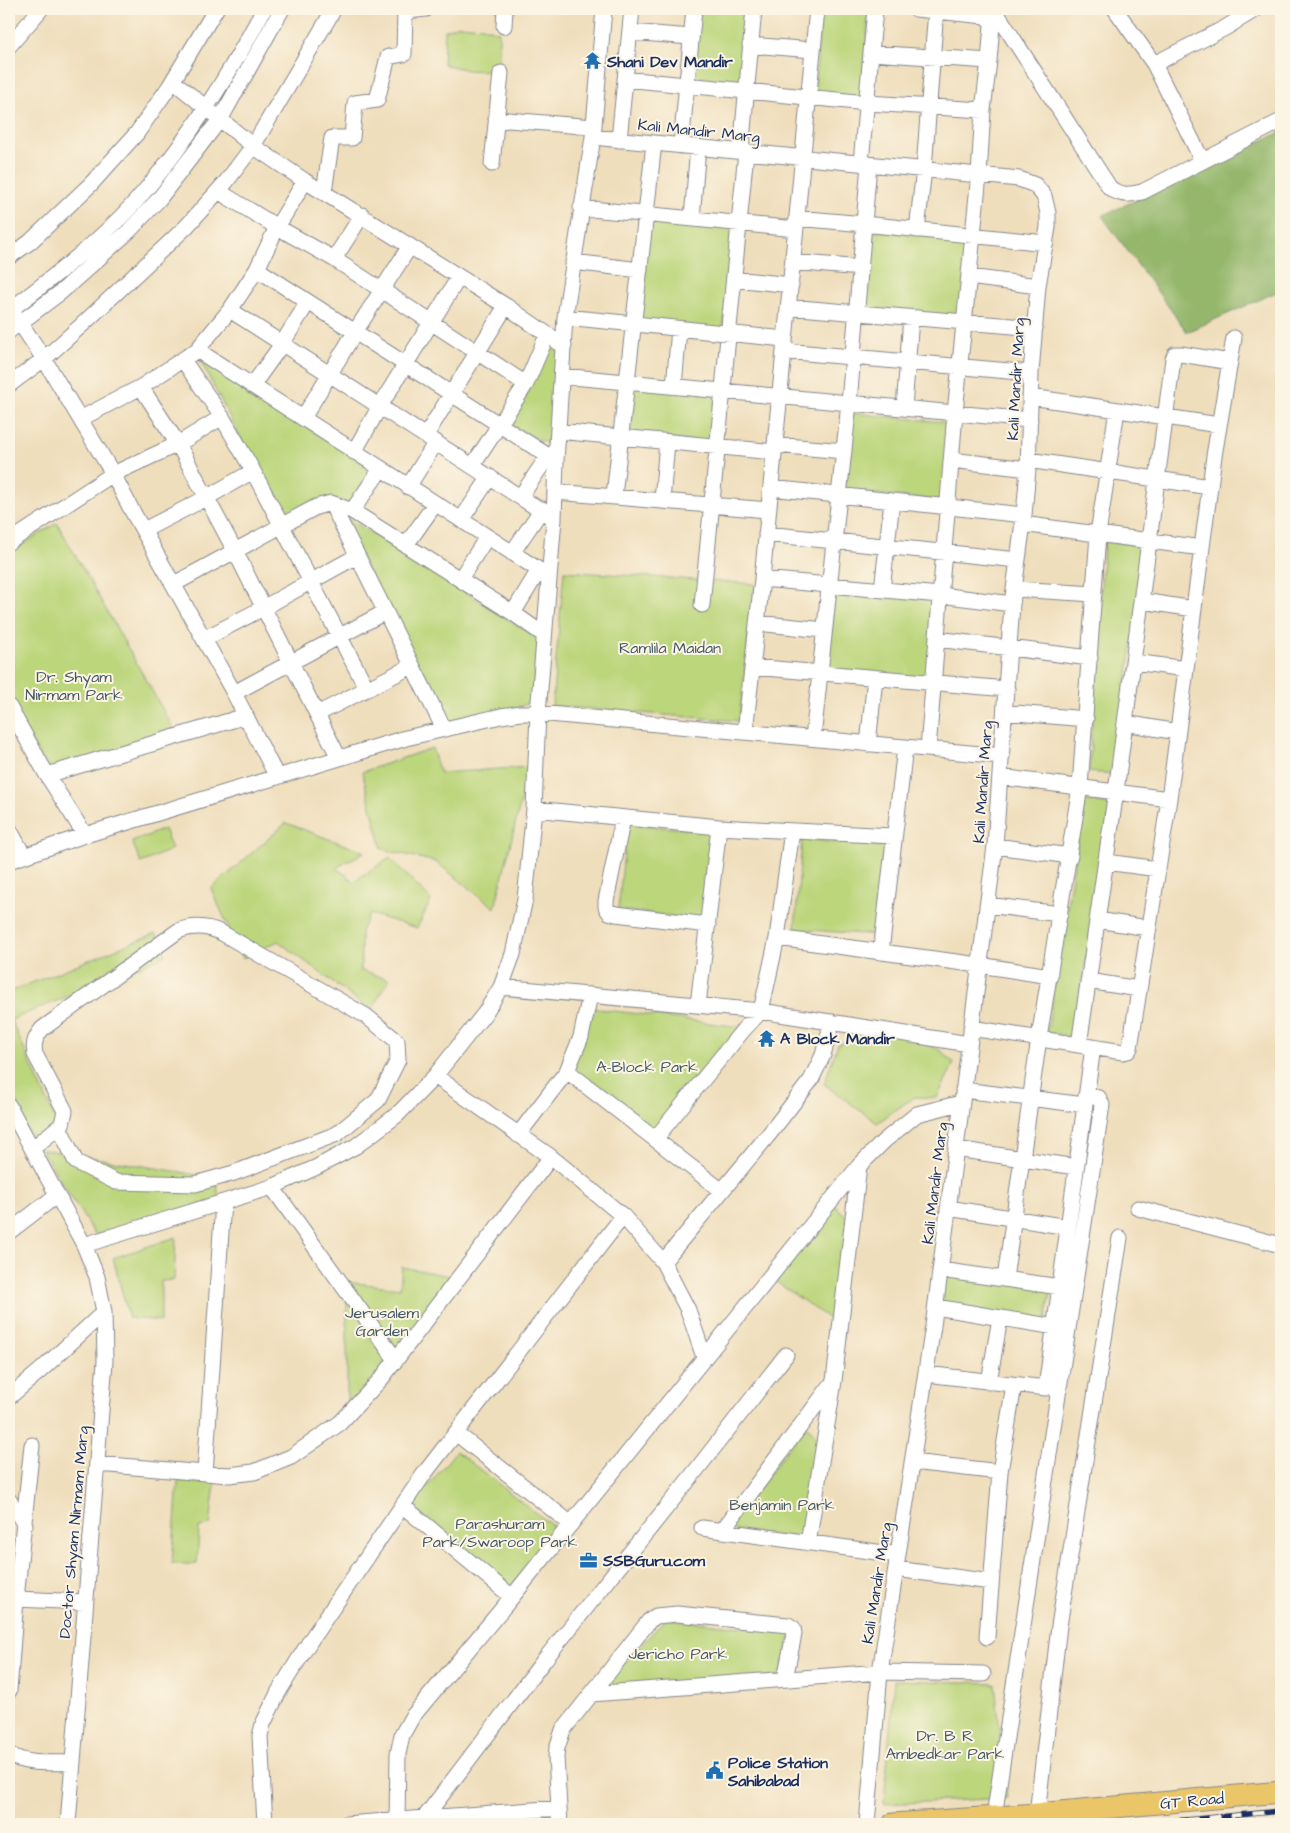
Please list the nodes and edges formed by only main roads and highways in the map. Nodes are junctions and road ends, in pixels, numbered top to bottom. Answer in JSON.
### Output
{"nodes":[{"id":1,"x":1281,"y":1792,"type":"edge"},
{"id":2,"x":893,"y":1824,"type":"edge"}],
"edges":[{"from":1,"to":2,"type":"highway","name":"GT Road"}]}
